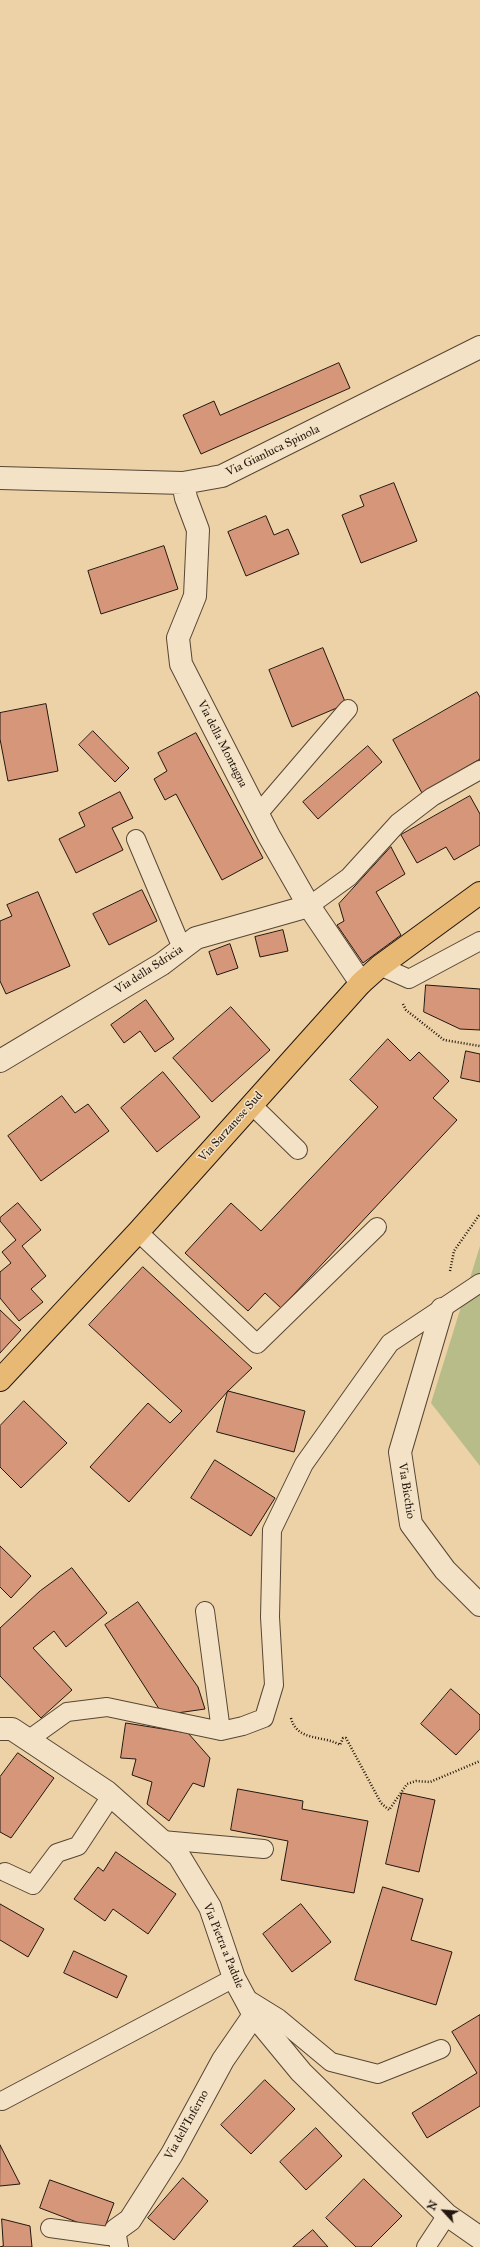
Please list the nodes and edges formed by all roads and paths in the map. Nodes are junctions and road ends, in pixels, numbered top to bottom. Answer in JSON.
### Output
{"nodes":[{"id":1,"x":480,"y":347,"type":"edge"},
{"id":2,"x":0,"y":478,"type":"edge"},
{"id":3,"x":184,"y":483,"type":"junction"},
{"id":4,"x":348,"y":709,"type":"dead end"},
{"id":5,"x":480,"y":770,"type":"edge"},
{"id":6,"x":258,"y":814,"type":"junction"},
{"id":7,"x":136,"y":840,"type":"dead end"},
{"id":8,"x":480,"y":893,"type":"edge"},
{"id":9,"x":309,"y":906,"type":"junction"},
{"id":10,"x":480,"y":941,"type":"edge"},
{"id":11,"x":182,"y":948,"type":"junction"},
{"id":12,"x":380,"y":966,"type":"junction"},
{"id":13,"x":361,"y":983,"type":"junction"},
{"id":14,"x":480,"y":1046,"type":"edge"},
{"id":15,"x":0,"y":1061,"type":"edge"},
{"id":16,"x":251,"y":1104,"type":"junction"},
{"id":17,"x":298,"y":1150,"type":"dead end"},
{"id":18,"x":480,"y":1214,"type":"edge"},
{"id":19,"x":377,"y":1227,"type":"dead end"},
{"id":20,"x":138,"y":1232,"type":"junction"},
{"id":21,"x":480,"y":1283,"type":"edge"},
{"id":22,"x":442,"y":1309,"type":"junction"},
{"id":23,"x":0,"y":1380,"type":"edge"},
{"id":24,"x":480,"y":1605,"type":"edge"},
{"id":25,"x":205,"y":1611,"type":"dead end"},
{"id":26,"x":268,"y":1706,"type":"junction"},
{"id":27,"x":0,"y":1729,"type":"edge"},
{"id":28,"x":221,"y":1731,"type":"junction"},
{"id":29,"x":28,"y":1740,"type":"junction"},
{"id":30,"x":480,"y":1761,"type":"edge"},
{"id":31,"x":111,"y":1796,"type":"junction"},
{"id":32,"x":162,"y":1840,"type":"junction"},
{"id":33,"x":264,"y":1849,"type":"dead end"},
{"id":34,"x":5,"y":1872,"type":"dead end"},
{"id":35,"x":244,"y":1996,"type":"junction"},
{"id":36,"x":441,"y":2049,"type":"dead end"},
{"id":37,"x":2,"y":2102,"type":"dead end"},
{"id":38,"x":447,"y":2215,"type":"junction"},
{"id":39,"x":50,"y":2228,"type":"dead end"},
{"id":40,"x":480,"y":2238,"type":"edge"},
{"id":41,"x":117,"y":2239,"type":"edge"},
{"id":42,"x":426,"y":2247,"type":"edge"}],
"edges":[{"from":1,"to":3,"type":"street","name":"Via Gianluca Spinola"},
{"from":2,"to":3,"type":"street","name":"Via Gianluca Spinola"},
{"from":3,"to":6,"type":"street","name":"Via della Montagna"},
{"from":4,"to":6,"type":"lane"},
{"from":5,"to":9,"type":"lane"},
{"from":6,"to":9,"type":"street","name":"Via della Montagna"},
{"from":7,"to":11,"type":"lane"},
{"from":8,"to":12,"type":"main road","name":"Via Sarzanese Sud"},
{"from":9,"to":11,"type":"street","name":"Via della Sdricia"},
{"from":9,"to":13,"type":"street","name":"Via della Montagna"},
{"from":10,"to":12,"type":"lane"},
{"from":11,"to":15,"type":"street","name":"Via della Sdricia"},
{"from":12,"to":13,"type":"main road","name":"Via Sarzanese Sud"},
{"from":12,"to":14,"type":"path"},
{"from":13,"to":16,"type":"main road","name":"Via Sarzanese Sud"},
{"from":16,"to":17,"type":"lane"},
{"from":16,"to":20,"type":"main road","name":"Via Sarzanese Sud"},
{"from":18,"to":22,"type":"path"},
{"from":19,"to":20,"type":"lane"},
{"from":20,"to":23,"type":"main road","name":"Via Sarzanese Sud"},
{"from":21,"to":22,"type":"lane"},
{"from":22,"to":24,"type":"street","name":"Via Bicchio"},
{"from":22,"to":26,"type":"lane"},
{"from":25,"to":28,"type":"lane"},
{"from":26,"to":28,"type":"lane"},
{"from":26,"to":30,"type":"path"},
{"from":27,"to":29,"type":"street","name":"Via Pietra a Padule"},
{"from":28,"to":29,"type":"lane"},
{"from":29,"to":31,"type":"street","name":"Via Pietra a Padule"},
{"from":31,"to":32,"type":"street","name":"Via Pietra a Padule"},
{"from":31,"to":34,"type":"lane"},
{"from":32,"to":33,"type":"lane"},
{"from":32,"to":35,"type":"street","name":"Via Pietra a Padule"},
{"from":35,"to":36,"type":"lane"},
{"from":35,"to":37,"type":"lane"},
{"from":35,"to":38,"type":"street","name":"Via Pietra a Padule"},
{"from":35,"to":41,"type":"street","name":"Via dell'Inferno"},
{"from":38,"to":40,"type":"street","name":"Via Pietra a Padule"},
{"from":38,"to":42,"type":"lane"},
{"from":39,"to":41,"type":"lane"}]}
